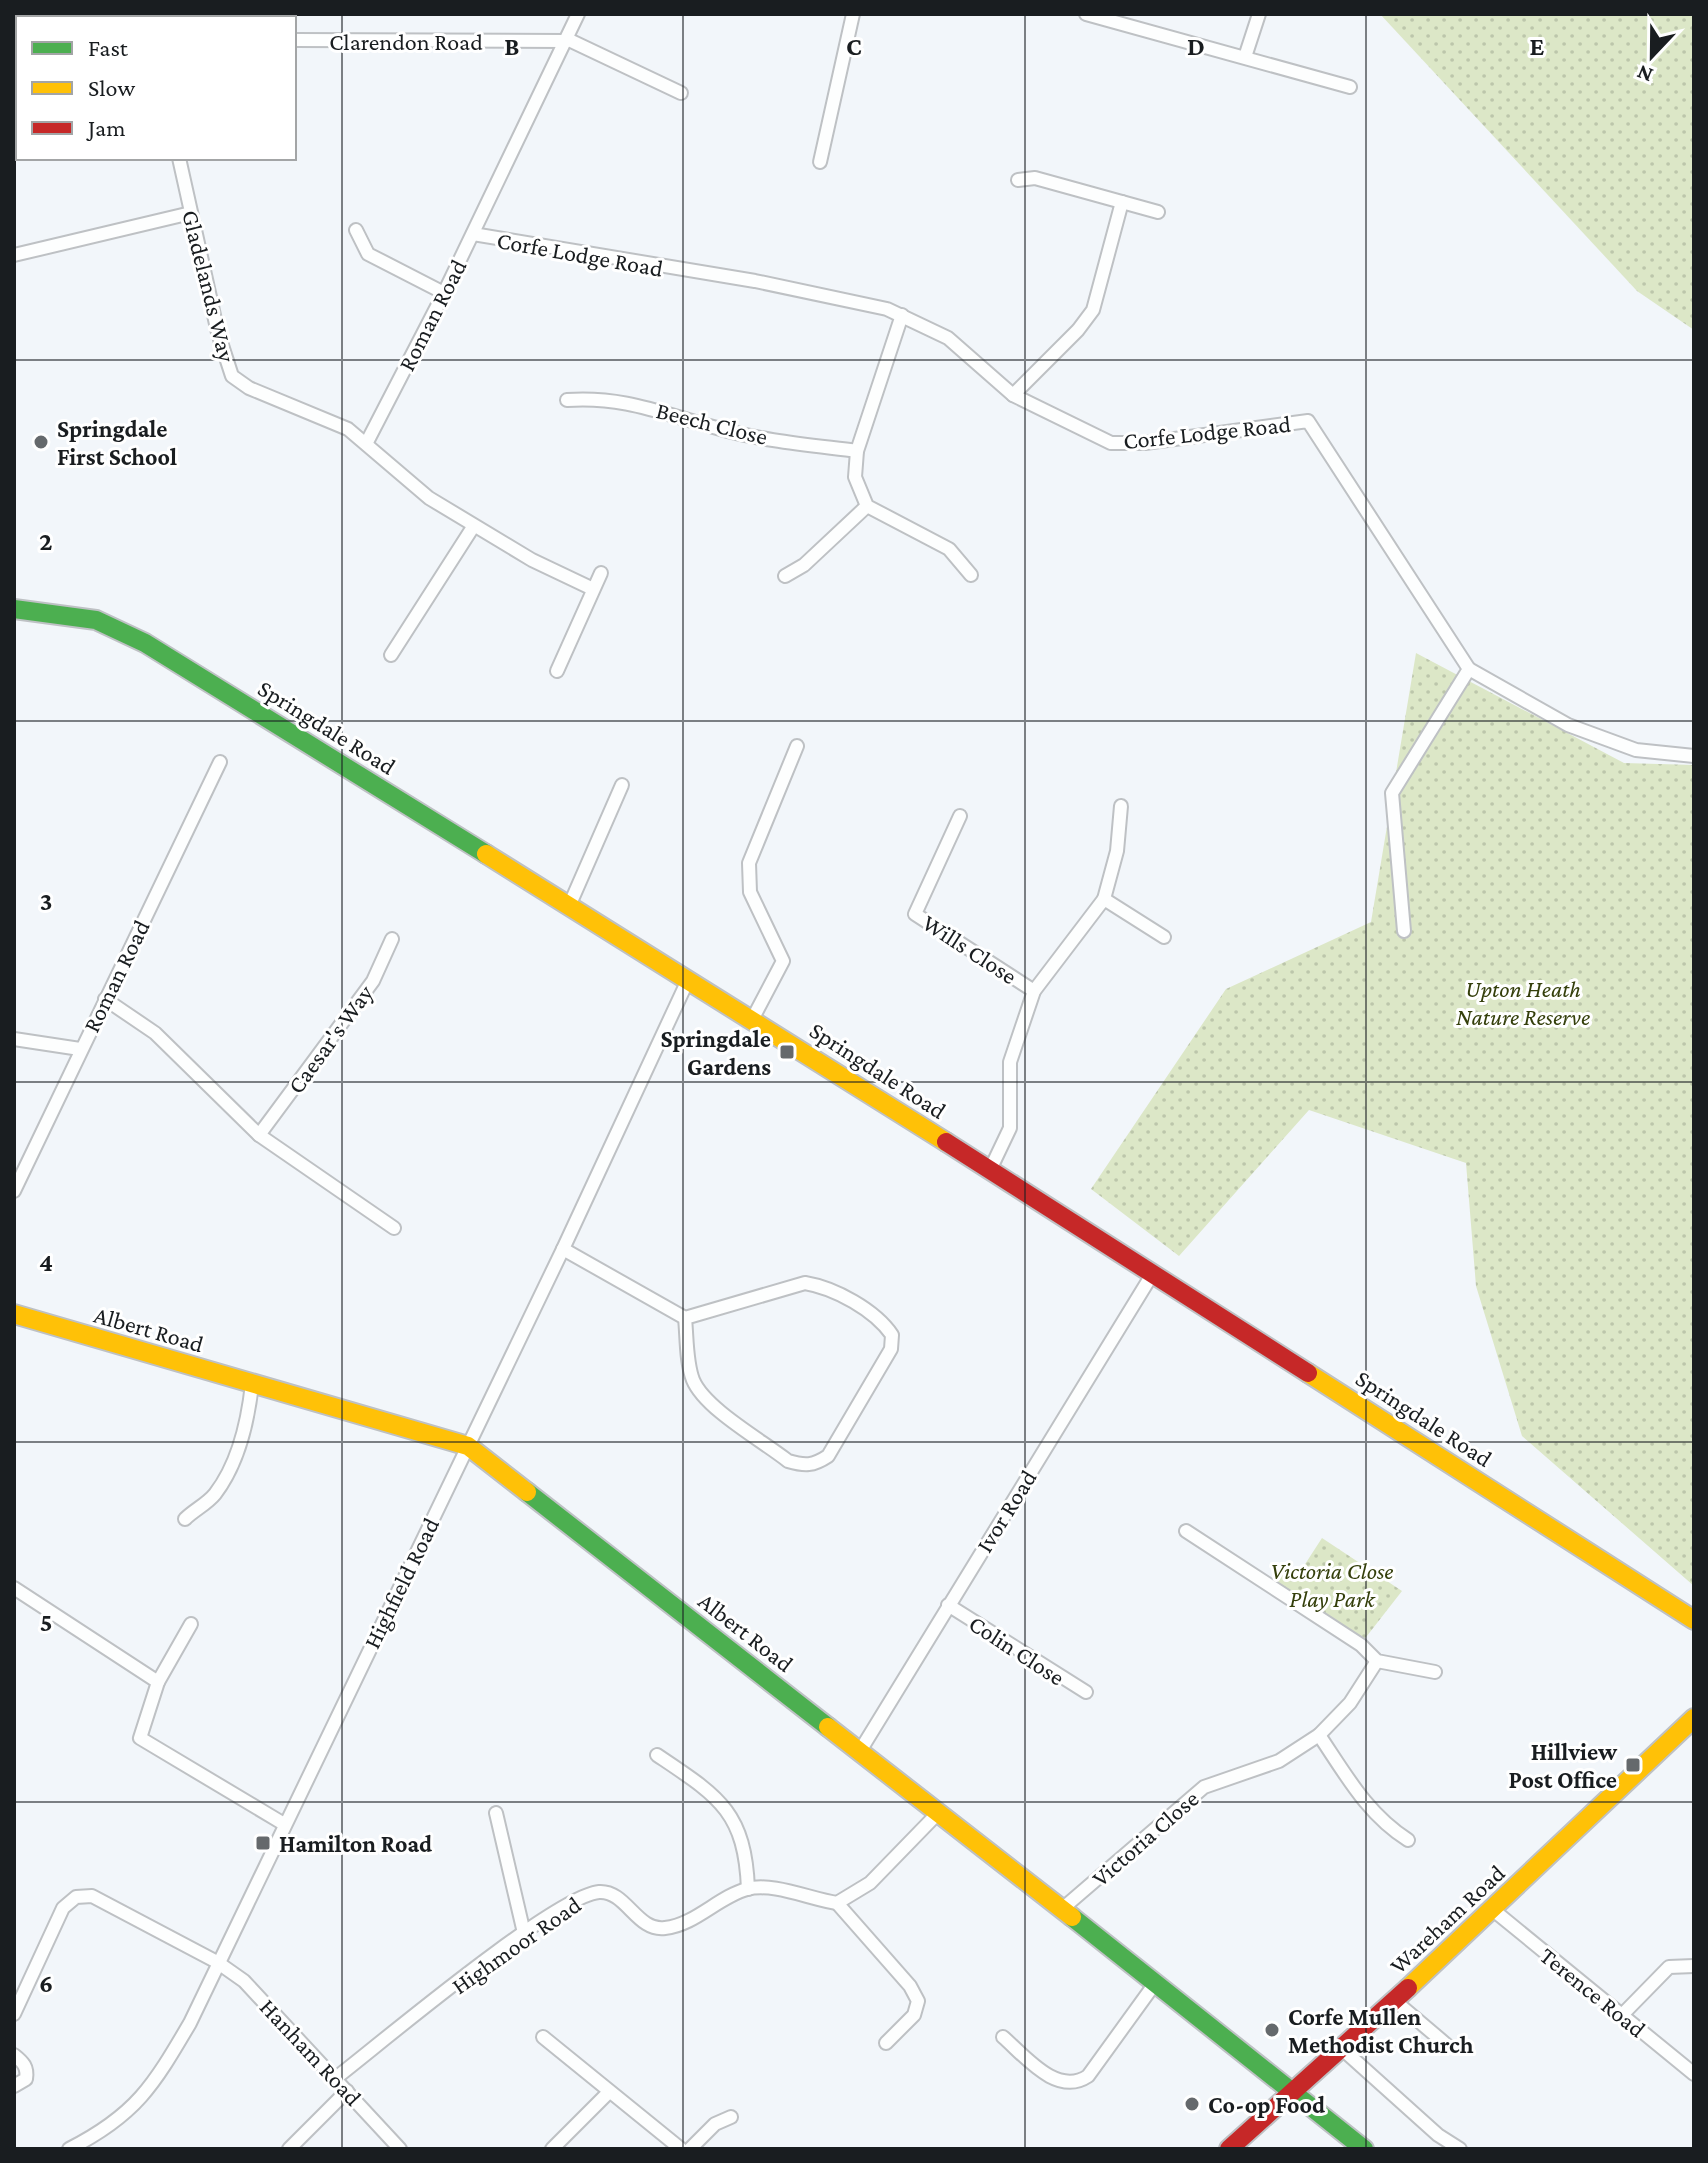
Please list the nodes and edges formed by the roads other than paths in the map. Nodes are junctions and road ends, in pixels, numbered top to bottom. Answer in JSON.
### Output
{"nodes":[{"id":1,"x":578,"y":14,"type":"edge"},
{"id":2,"x":853,"y":14,"type":"edge"},
{"id":3,"x":1086,"y":14,"type":"edge"},
{"id":4,"x":1259,"y":14,"type":"edge"},
{"id":5,"x":296,"y":40,"type":"edge"},
{"id":6,"x":566,"y":40,"type":"junction"},
{"id":7,"x":1245,"y":57,"type":"junction"},
{"id":8,"x":1350,"y":87,"type":"dead end"},
{"id":9,"x":681,"y":93,"type":"dead end"},
{"id":10,"x":179,"y":160,"type":"edge"},
{"id":11,"x":820,"y":162,"type":"dead end"},
{"id":12,"x":1018,"y":180,"type":"dead end"},
{"id":13,"x":1122,"y":202,"type":"junction"},
{"id":14,"x":1158,"y":212,"type":"dead end"},
{"id":15,"x":191,"y":213,"type":"junction"},
{"id":16,"x":356,"y":230,"type":"dead end"},
{"id":17,"x":473,"y":234,"type":"junction"},
{"id":18,"x":14,"y":255,"type":"edge"},
{"id":19,"x":444,"y":293,"type":"junction"},
{"id":20,"x":902,"y":315,"type":"junction"},
{"id":21,"x":1013,"y":395,"type":"junction"},
{"id":22,"x":567,"y":400,"type":"dead end"},
{"id":23,"x":367,"y":442,"type":"junction"},
{"id":24,"x":857,"y":451,"type":"junction"},
{"id":25,"x":867,"y":506,"type":"junction"},
{"id":26,"x":473,"y":527,"type":"junction"},
{"id":27,"x":601,"y":573,"type":"dead end"},
{"id":28,"x":971,"y":575,"type":"dead end"},
{"id":29,"x":785,"y":576,"type":"dead end"},
{"id":30,"x":593,"y":589,"type":"junction"},
{"id":31,"x":14,"y":609,"type":"edge"},
{"id":32,"x":391,"y":655,"type":"dead end"},
{"id":33,"x":1469,"y":669,"type":"junction"},
{"id":34,"x":557,"y":671,"type":"dead end"},
{"id":35,"x":797,"y":746,"type":"dead end"},
{"id":36,"x":1694,"y":756,"type":"edge"},
{"id":37,"x":220,"y":762,"type":"dead end"},
{"id":38,"x":622,"y":785,"type":"dead end"},
{"id":39,"x":1121,"y":806,"type":"dead end"},
{"id":40,"x":960,"y":816,"type":"dead end"},
{"id":41,"x":1104,"y":899,"type":"junction"},
{"id":42,"x":570,"y":904,"type":"junction"},
{"id":43,"x":1404,"y":931,"type":"dead end"},
{"id":44,"x":1164,"y":937,"type":"dead end"},
{"id":45,"x":392,"y":939,"type":"dead end"},
{"id":46,"x":688,"y":980,"type":"junction"},
{"id":47,"x":1034,"y":991,"type":"junction"},
{"id":48,"x":105,"y":999,"type":"junction"},
{"id":49,"x":753,"y":1018,"type":"junction"},
{"id":50,"x":14,"y":1039,"type":"edge"},
{"id":51,"x":80,"y":1049,"type":"junction"},
{"id":52,"x":259,"y":1135,"type":"junction"},
{"id":53,"x":990,"y":1170,"type":"junction"},
{"id":54,"x":14,"y":1191,"type":"edge"},
{"id":55,"x":394,"y":1228,"type":"dead end"},
{"id":56,"x":563,"y":1249,"type":"junction"},
{"id":57,"x":1153,"y":1273,"type":"junction"},
{"id":58,"x":14,"y":1314,"type":"edge"},
{"id":59,"x":685,"y":1318,"type":"junction"},
{"id":60,"x":252,"y":1384,"type":"junction"},
{"id":61,"x":468,"y":1446,"type":"junction"},
{"id":62,"x":185,"y":1519,"type":"dead end"},
{"id":63,"x":1186,"y":1531,"type":"dead end"},
{"id":64,"x":14,"y":1588,"type":"edge"},
{"id":65,"x":948,"y":1605,"type":"junction"},
{"id":66,"x":1694,"y":1620,"type":"edge"},
{"id":67,"x":191,"y":1624,"type":"dead end"},
{"id":68,"x":1377,"y":1661,"type":"junction"},
{"id":69,"x":1435,"y":1672,"type":"dead end"},
{"id":70,"x":158,"y":1682,"type":"junction"},
{"id":71,"x":1086,"y":1692,"type":"dead end"},
{"id":72,"x":1694,"y":1718,"type":"edge"},
{"id":73,"x":1319,"y":1735,"type":"junction"},
{"id":74,"x":860,"y":1751,"type":"junction"},
{"id":75,"x":657,"y":1755,"type":"dead end"},
{"id":76,"x":939,"y":1812,"type":"junction"},
{"id":77,"x":496,"y":1813,"type":"dead end"},
{"id":78,"x":284,"y":1824,"type":"junction"},
{"id":79,"x":1408,"y":1840,"type":"dead end"},
{"id":80,"x":748,"y":1889,"type":"junction"},
{"id":81,"x":837,"y":1903,"type":"junction"},
{"id":82,"x":1062,"y":1909,"type":"junction"},
{"id":83,"x":1492,"y":1909,"type":"junction"},
{"id":84,"x":524,"y":1933,"type":"junction"},
{"id":85,"x":217,"y":1962,"type":"junction"},
{"id":86,"x":1694,"y":1966,"type":"edge"},
{"id":87,"x":1156,"y":1982,"type":"junction"},
{"id":88,"x":1395,"y":2001,"type":"junction"},
{"id":89,"x":14,"y":2014,"type":"edge"},
{"id":90,"x":1621,"y":2016,"type":"junction"},
{"id":91,"x":543,"y":2037,"type":"dead end"},
{"id":92,"x":1003,"y":2037,"type":"dead end"},
{"id":93,"x":886,"y":2043,"type":"dead end"},
{"id":94,"x":1448,"y":2046,"type":"dead end"},
{"id":95,"x":1340,"y":2047,"type":"junction"},
{"id":96,"x":14,"y":2055,"type":"edge"},
{"id":97,"x":1694,"y":2074,"type":"edge"},
{"id":98,"x":337,"y":2077,"type":"junction"},
{"id":99,"x":14,"y":2086,"type":"edge"},
{"id":100,"x":1291,"y":2090,"type":"junction"},
{"id":101,"x":347,"y":2091,"type":"junction"},
{"id":102,"x":609,"y":2092,"type":"junction"},
{"id":103,"x":731,"y":2117,"type":"dead end"},
{"id":104,"x":69,"y":2149,"type":"edge"},
{"id":105,"x":289,"y":2149,"type":"edge"},
{"id":106,"x":400,"y":2149,"type":"edge"},
{"id":107,"x":552,"y":2149,"type":"edge"},
{"id":108,"x":681,"y":2149,"type":"edge"},
{"id":109,"x":690,"y":2149,"type":"edge"},
{"id":110,"x":1229,"y":2149,"type":"edge"},
{"id":111,"x":1364,"y":2149,"type":"edge"},
{"id":112,"x":1460,"y":2149,"type":"edge"}],
"edges":[{"from":1,"to":6,"type":"street","name":"Roman Road"},
{"from":2,"to":11,"type":"street"},
{"from":3,"to":7,"type":"street"},
{"from":4,"to":7,"type":"street"},
{"from":5,"to":6,"type":"street","name":"Clarendon Road"},
{"from":6,"to":9,"type":"street"},
{"from":6,"to":17,"type":"street","name":"Roman Road"},
{"from":7,"to":8,"type":"street"},
{"from":10,"to":15,"type":"street","name":"Gladelands Way"},
{"from":12,"to":13,"type":"street"},
{"from":13,"to":14,"type":"street"},
{"from":13,"to":21,"type":"street"},
{"from":15,"to":18,"type":"street"},
{"from":15,"to":23,"type":"street","name":"Gladelands Way"},
{"from":16,"to":19,"type":"street"},
{"from":17,"to":19,"type":"street","name":"Roman Road"},
{"from":17,"to":20,"type":"street","name":"Corfe Lodge Road"},
{"from":19,"to":23,"type":"street","name":"Roman Road"},
{"from":20,"to":21,"type":"street","name":"Corfe Lodge Road"},
{"from":20,"to":24,"type":"street"},
{"from":21,"to":33,"type":"street","name":"Corfe Lodge Road"},
{"from":22,"to":24,"type":"street","name":"Beech Close"},
{"from":23,"to":26,"type":"street","name":"Gladelands Way"},
{"from":24,"to":25,"type":"street"},
{"from":25,"to":28,"type":"street"},
{"from":25,"to":29,"type":"street"},
{"from":26,"to":30,"type":"street","name":"Gladelands Way"},
{"from":26,"to":32,"type":"street"},
{"from":27,"to":30,"type":"street"},
{"from":30,"to":34,"type":"street"},
{"from":31,"to":42,"type":"street","name":"Springdale Road"},
{"from":33,"to":36,"type":"street","name":"Corfe Lodge Road"},
{"from":33,"to":43,"type":"street"},
{"from":35,"to":49,"type":"street"},
{"from":37,"to":48,"type":"street","name":"Roman Road"},
{"from":38,"to":42,"type":"street"},
{"from":39,"to":41,"type":"street"},
{"from":40,"to":47,"type":"street","name":"Wills Close"},
{"from":41,"to":44,"type":"street"},
{"from":41,"to":47,"type":"street"},
{"from":42,"to":46,"type":"street","name":"Springdale Road"},
{"from":45,"to":52,"type":"street","name":"Caesar's Way"},
{"from":46,"to":49,"type":"street","name":"Springdale Road"},
{"from":46,"to":56,"type":"street","name":"Highfield Road"},
{"from":47,"to":53,"type":"street"},
{"from":48,"to":51,"type":"street","name":"Roman Road"},
{"from":48,"to":52,"type":"street"},
{"from":49,"to":53,"type":"street","name":"Springdale Road"},
{"from":50,"to":51,"type":"street"},
{"from":51,"to":54,"type":"street","name":"Roman Road"},
{"from":52,"to":55,"type":"street"},
{"from":53,"to":57,"type":"street","name":"Springdale Road"},
{"from":56,"to":59,"type":"street"},
{"from":56,"to":61,"type":"street","name":"Highfield Road"},
{"from":57,"to":65,"type":"street","name":"Ivor Road"},
{"from":57,"to":66,"type":"street","name":"Springdale Road"},
{"from":58,"to":60,"type":"street","name":"Albert Road"},
{"from":59,"to":59,"type":"street"},
{"from":60,"to":61,"type":"street","name":"Albert Road"},
{"from":60,"to":62,"type":"street"},
{"from":61,"to":74,"type":"street","name":"Albert Road"},
{"from":61,"to":78,"type":"street","name":"Highfield Road"},
{"from":63,"to":68,"type":"street"},
{"from":64,"to":70,"type":"street"},
{"from":65,"to":71,"type":"street","name":"Colin Close"},
{"from":65,"to":74,"type":"street","name":"Ivor Road"},
{"from":67,"to":70,"type":"street"},
{"from":68,"to":69,"type":"street"},
{"from":68,"to":73,"type":"street","name":"Victoria Close"},
{"from":70,"to":78,"type":"street"},
{"from":72,"to":83,"type":"street","name":"Wareham Road"},
{"from":73,"to":79,"type":"street"},
{"from":73,"to":82,"type":"street","name":"Victoria Close"},
{"from":74,"to":76,"type":"street","name":"Albert Road"},
{"from":75,"to":80,"type":"street"},
{"from":76,"to":81,"type":"street"},
{"from":76,"to":82,"type":"street","name":"Albert Road"},
{"from":77,"to":84,"type":"street"},
{"from":78,"to":85,"type":"street","name":"Highfield Road"},
{"from":80,"to":81,"type":"street"},
{"from":80,"to":84,"type":"street","name":"Highmoor Road"},
{"from":81,"to":93,"type":"street"},
{"from":82,"to":87,"type":"street","name":"Albert Road"},
{"from":83,"to":88,"type":"street","name":"Wareham Road"},
{"from":83,"to":90,"type":"street","name":"Terence Road"},
{"from":84,"to":98,"type":"street","name":"Highmoor Road"},
{"from":85,"to":89,"type":"street","name":"Hanham Road"},
{"from":85,"to":98,"type":"street","name":"Hanham Road"},
{"from":85,"to":104,"type":"street","name":"Highfield Road"},
{"from":86,"to":90,"type":"street"},
{"from":87,"to":92,"type":"street"},
{"from":87,"to":100,"type":"street","name":"Albert Road"},
{"from":88,"to":94,"type":"street"},
{"from":88,"to":95,"type":"street","name":"Wareham Road"},
{"from":90,"to":97,"type":"street","name":"Terence Road"},
{"from":91,"to":102,"type":"street"},
{"from":95,"to":100,"type":"street","name":"Wareham Road"},
{"from":95,"to":112,"type":"street"},
{"from":96,"to":99,"type":"street"},
{"from":98,"to":101,"type":"street","name":"Hanham Road"},
{"from":100,"to":110,"type":"street","name":"Wareham Road"},
{"from":100,"to":111,"type":"street","name":"Albert Road"},
{"from":101,"to":105,"type":"street"},
{"from":101,"to":106,"type":"street","name":"Hanham Road"},
{"from":102,"to":107,"type":"street"},
{"from":102,"to":108,"type":"street"},
{"from":103,"to":109,"type":"street"}]}
